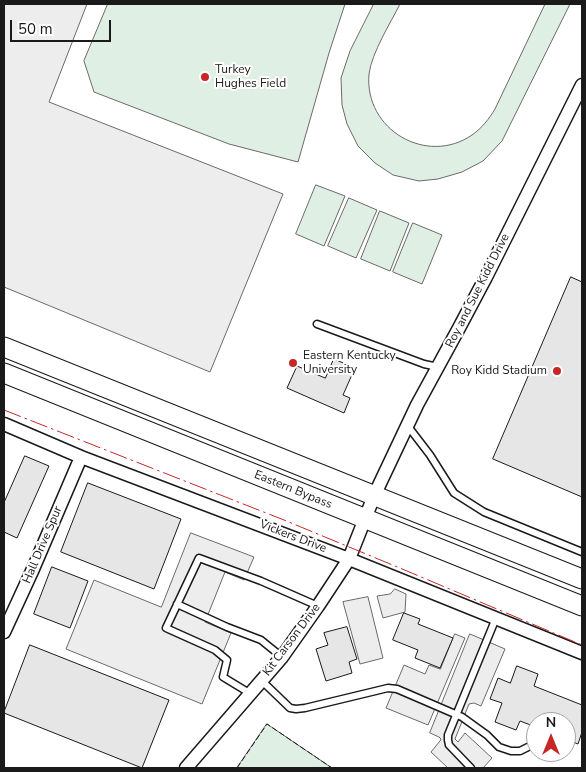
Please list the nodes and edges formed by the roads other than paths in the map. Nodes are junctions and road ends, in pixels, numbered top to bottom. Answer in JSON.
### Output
{"nodes":[{"id":1,"x":582,"y":85,"type":"edge"},
{"id":2,"x":317,"y":324,"type":"dead end"},
{"id":3,"x":4,"y":347,"type":"edge"},
{"id":4,"x":438,"y":367,"type":"junction"},
{"id":5,"x":4,"y":374,"type":"edge"},
{"id":6,"x":4,"y":424,"type":"edge"},
{"id":7,"x":407,"y":426,"type":"junction"},
{"id":8,"x":81,"y":457,"type":"junction"},
{"id":9,"x":374,"y":496,"type":"junction"},
{"id":10,"x":365,"y":519,"type":"junction"},
{"id":11,"x":582,"y":552,"type":"edge"},
{"id":12,"x":349,"y":559,"type":"junction"},
{"id":13,"x":582,"y":579,"type":"edge"},
{"id":14,"x":177,"y":604,"type":"junction"},
{"id":15,"x":318,"y":606,"type":"junction"},
{"id":16,"x":582,"y":606,"type":"edge"},
{"id":17,"x":496,"y":618,"type":"junction"},
{"id":18,"x":4,"y":632,"type":"edge"},
{"id":19,"x":582,"y":653,"type":"edge"},
{"id":20,"x":282,"y":657,"type":"junction"},
{"id":21,"x":262,"y":681,"type":"junction"},
{"id":22,"x":250,"y":694,"type":"junction"},
{"id":23,"x":456,"y":714,"type":"junction"},
{"id":24,"x":526,"y":748,"type":"edge"},
{"id":25,"x":186,"y":768,"type":"edge"},
{"id":26,"x":472,"y":768,"type":"edge"}],
"edges":[{"from":1,"to":4,"type":"street","name":"Roy and Sue Kidd Drive"},
{"from":2,"to":4,"type":"lane"},
{"from":3,"to":9,"type":"main road","name":"Eastern Bypass"},
{"from":4,"to":7,"type":"street","name":"Roy and Sue Kidd Drive"},
{"from":5,"to":10,"type":"main road","name":"Eastern Bypass"},
{"from":6,"to":8,"type":"street","name":"Vickers Drive"},
{"from":7,"to":9,"type":"street","name":"Roy and Sue Kidd Drive"},
{"from":7,"to":11,"type":"lane"},
{"from":8,"to":12,"type":"street","name":"Vickers Drive"},
{"from":8,"to":18,"type":"street","name":"Hall Drive Spur"},
{"from":9,"to":10,"type":"street","name":"Kit Carson Drive"},
{"from":9,"to":13,"type":"main road","name":"Eastern Bypass"},
{"from":10,"to":12,"type":"street","name":"Kit Carson Drive"},
{"from":10,"to":16,"type":"main road","name":"Eastern Bypass"},
{"from":12,"to":15,"type":"street","name":"Kit Carson Drive"},
{"from":12,"to":17,"type":"street","name":"Vickers Drive"},
{"from":14,"to":15,"type":"lane"},
{"from":14,"to":20,"type":"lane"},
{"from":14,"to":22,"type":"lane"},
{"from":15,"to":20,"type":"street","name":"Kit Carson Drive"},
{"from":17,"to":19,"type":"street","name":"Vickers Drive"},
{"from":17,"to":23,"type":"lane"},
{"from":20,"to":21,"type":"street","name":"Kit Carson Drive"},
{"from":21,"to":22,"type":"street","name":"Kit Carson Drive"},
{"from":21,"to":23,"type":"lane"},
{"from":22,"to":25,"type":"street","name":"Kit Carson Drive"},
{"from":23,"to":24,"type":"lane"},
{"from":23,"to":26,"type":"lane"}]}
